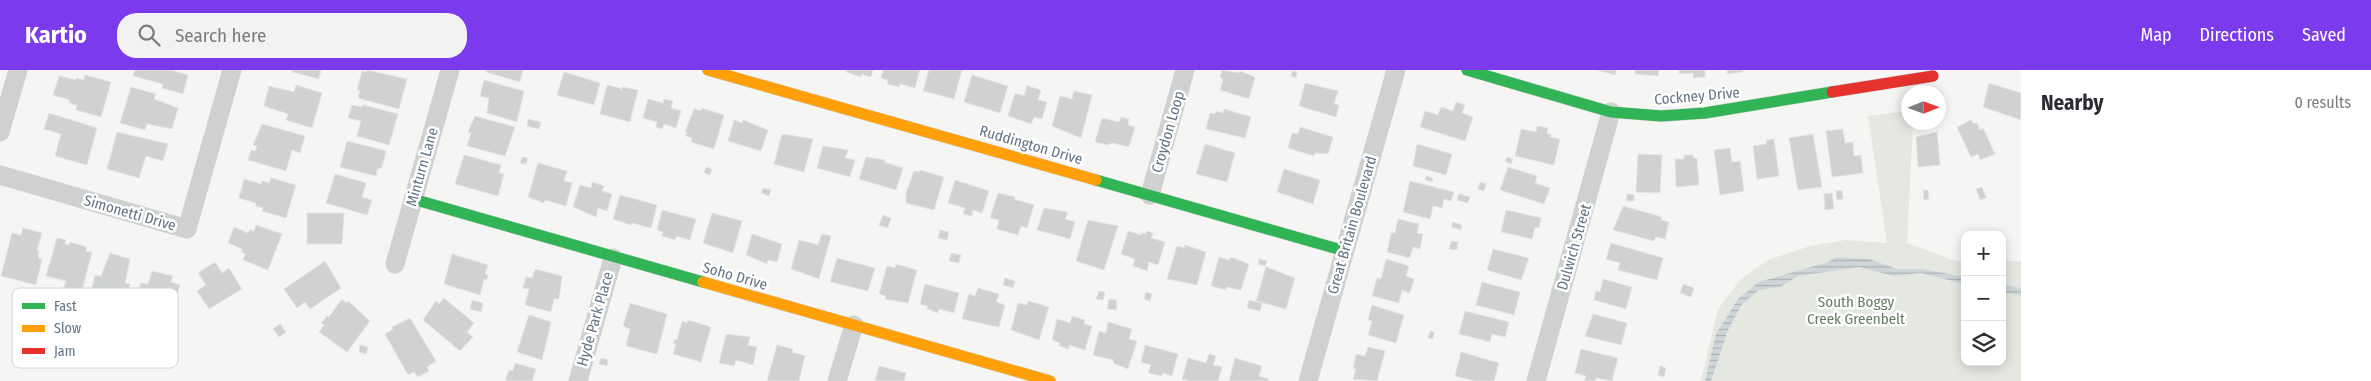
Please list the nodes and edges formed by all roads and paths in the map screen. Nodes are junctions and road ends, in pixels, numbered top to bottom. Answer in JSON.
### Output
{"nodes":[{"id":1,"x":18,"y":70,"type":"edge"},
{"id":2,"x":232,"y":70,"type":"edge"},
{"id":3,"x":450,"y":70,"type":"edge"},
{"id":4,"x":708,"y":70,"type":"edge"},
{"id":5,"x":1186,"y":70,"type":"edge"},
{"id":6,"x":1396,"y":70,"type":"edge"},
{"id":7,"x":1467,"y":70,"type":"edge"},
{"id":8,"x":1933,"y":76,"type":"dead end"},
{"id":9,"x":1611,"y":112,"type":"junction"},
{"id":10,"x":0,"y":132,"type":"edge"},
{"id":11,"x":0,"y":175,"type":"edge"},
{"id":12,"x":1150,"y":195,"type":"junction"},
{"id":13,"x":413,"y":200,"type":"junction"},
{"id":14,"x":1345,"y":251,"type":"junction"},
{"id":15,"x":613,"y":258,"type":"junction"},
{"id":16,"x":395,"y":264,"type":"dead end"},
{"id":17,"x":854,"y":325,"type":"junction"},
{"id":18,"x":578,"y":381,"type":"edge"},
{"id":19,"x":837,"y":381,"type":"edge"},
{"id":20,"x":1050,"y":381,"type":"edge"},
{"id":21,"x":1308,"y":381,"type":"edge"},
{"id":22,"x":1536,"y":381,"type":"edge"}],
"edges":[{"from":1,"to":10,"type":"street"},
{"from":2,"to":11,"type":"street","name":"Simonetti Drive"},
{"from":3,"to":13,"type":"street","name":"Minturn Lane"},
{"from":4,"to":12,"type":"street","name":"Ruddington Drive"},
{"from":5,"to":12,"type":"street","name":"Croydon Loop"},
{"from":6,"to":14,"type":"street","name":"Great Britain Boulevard"},
{"from":7,"to":9,"type":"street","name":"Cockney Drive"},
{"from":8,"to":9,"type":"street","name":"Cockney Drive"},
{"from":9,"to":22,"type":"street","name":"Dulwich Street"},
{"from":12,"to":14,"type":"street","name":"Ruddington Drive"},
{"from":13,"to":15,"type":"street","name":"Soho Drive"},
{"from":13,"to":16,"type":"street","name":"Minturn Lane"},
{"from":14,"to":21,"type":"street","name":"Great Britain Boulevard"},
{"from":15,"to":17,"type":"street","name":"Soho Drive"},
{"from":15,"to":18,"type":"street","name":"Hyde Park Place"},
{"from":17,"to":19,"type":"street"},
{"from":17,"to":20,"type":"street","name":"Soho Drive"}]}
